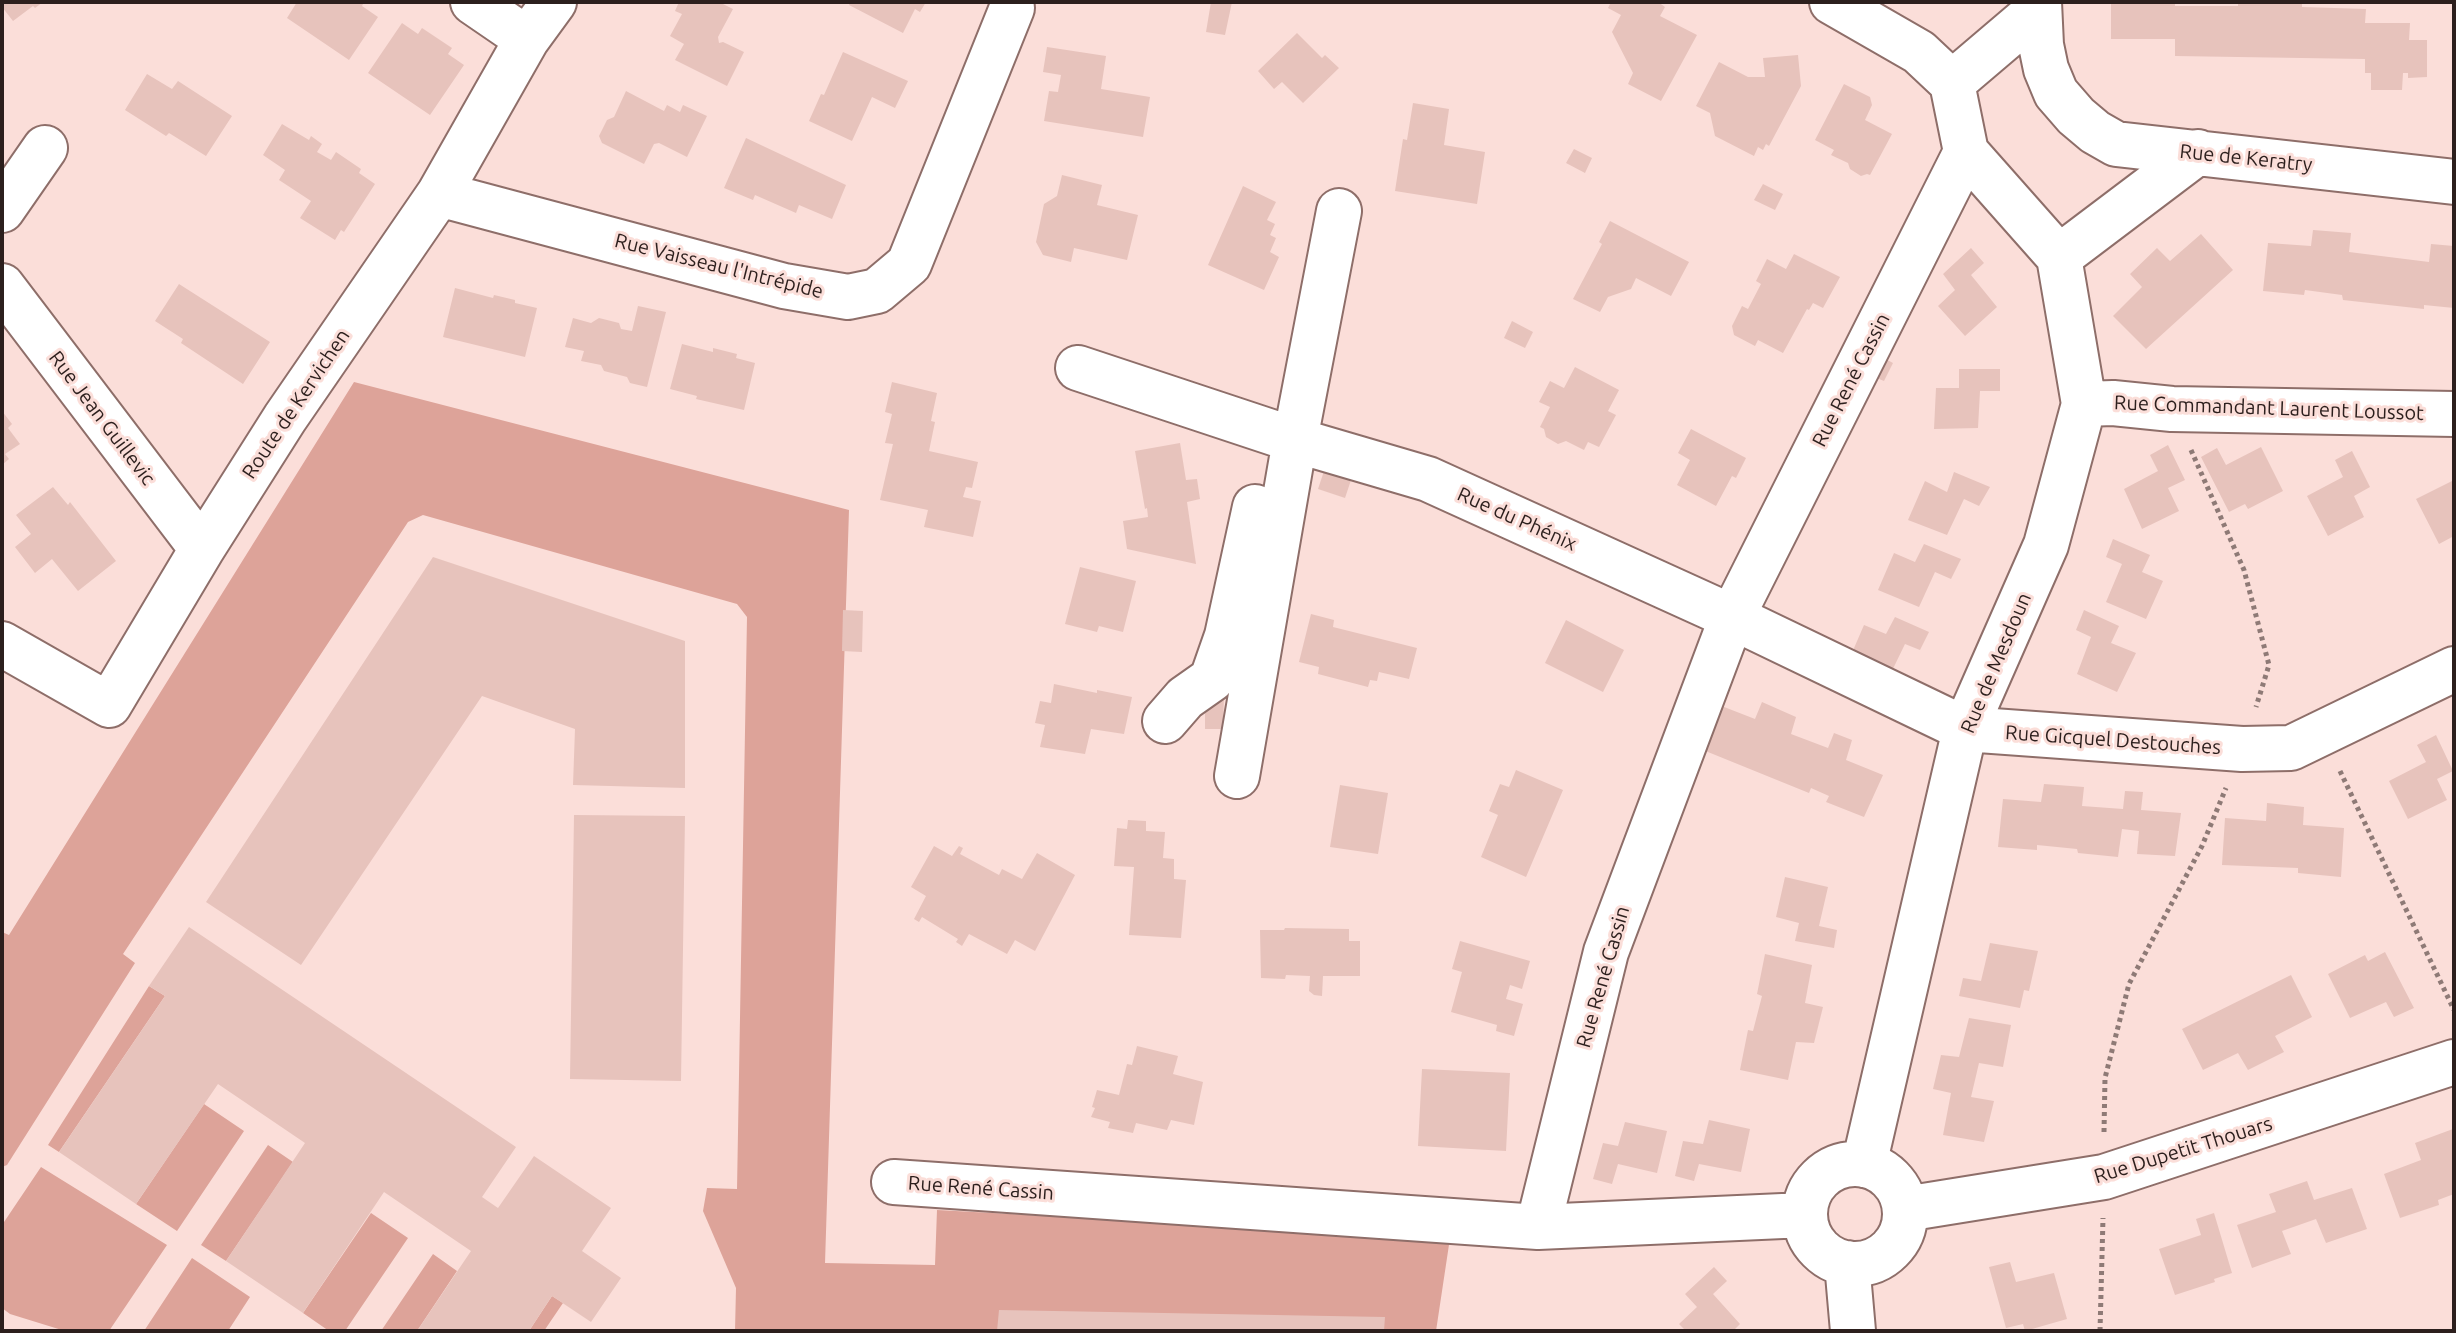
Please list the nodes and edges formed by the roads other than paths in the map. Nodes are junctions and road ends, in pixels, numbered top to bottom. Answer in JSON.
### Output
{"nodes":[{"id":1,"x":473,"y":2,"type":"edge"},
{"id":2,"x":554,"y":2,"type":"edge"},
{"id":3,"x":1832,"y":2,"type":"edge"},
{"id":4,"x":2039,"y":6,"type":"edge"},
{"id":5,"x":1012,"y":8,"type":"dead end"},
{"id":6,"x":527,"y":39,"type":"junction"},
{"id":7,"x":1952,"y":83,"type":"junction"},
{"id":8,"x":45,"y":148,"type":"dead end"},
{"id":9,"x":1966,"y":152,"type":"junction"},
{"id":10,"x":2198,"y":152,"type":"junction"},
{"id":11,"x":2454,"y":182,"type":"edge"},
{"id":12,"x":439,"y":194,"type":"junction"},
{"id":13,"x":2,"y":210,"type":"edge"},
{"id":14,"x":1339,"y":211,"type":"dead end"},
{"id":15,"x":2059,"y":257,"type":"junction"},
{"id":16,"x":2,"y":286,"type":"edge"},
{"id":17,"x":1078,"y":368,"type":"dead end"},
{"id":18,"x":2084,"y":404,"type":"junction"},
{"id":19,"x":2454,"y":414,"type":"edge"},
{"id":20,"x":1295,"y":440,"type":"junction"},
{"id":21,"x":202,"y":549,"type":"junction"},
{"id":22,"x":1732,"y":617,"type":"junction"},
{"id":23,"x":2,"y":644,"type":"edge"},
{"id":24,"x":2454,"y":669,"type":"edge"},
{"id":25,"x":1165,"y":721,"type":"dead end"},
{"id":26,"x":1965,"y":729,"type":"junction"},
{"id":27,"x":1237,"y":776,"type":"dead end"},
{"id":28,"x":2454,"y":1062,"type":"edge"},
{"id":29,"x":1864,"y":1165,"type":"junction"},
{"id":30,"x":894,"y":1182,"type":"dead end"},
{"id":31,"x":1905,"y":1209,"type":"junction"},
{"id":32,"x":1805,"y":1215,"type":"junction"},
{"id":33,"x":1538,"y":1227,"type":"junction"},
{"id":34,"x":1847,"y":1263,"type":"junction"},
{"id":35,"x":1853,"y":1331,"type":"edge"}],
"edges":[{"from":1,"to":6,"type":"street"},
{"from":2,"to":6,"type":"street","name":"Route de Kervichen"},
{"from":3,"to":7,"type":"street"},
{"from":4,"to":7,"type":"street"},
{"from":4,"to":10,"type":"street","name":"Rue de Keratry"},
{"from":5,"to":12,"type":"street","name":"Rue Vaisseau l'Intrépide"},
{"from":6,"to":12,"type":"street","name":"Route de Kervichen"},
{"from":7,"to":9,"type":"street"},
{"from":8,"to":13,"type":"street"},
{"from":9,"to":15,"type":"street"},
{"from":9,"to":22,"type":"street","name":"Rue René Cassin"},
{"from":10,"to":11,"type":"street","name":"Rue de Keratry"},
{"from":10,"to":15,"type":"street"},
{"from":12,"to":21,"type":"street","name":"Route de Kervichen"},
{"from":14,"to":20,"type":"street"},
{"from":15,"to":18,"type":"street","name":"Rue de Mesdoun"},
{"from":16,"to":21,"type":"street","name":"Rue Jean Guillevic"},
{"from":17,"to":20,"type":"street","name":"Rue du Phénix"},
{"from":18,"to":19,"type":"street","name":"Rue Commandant Laurent Loussot"},
{"from":18,"to":26,"type":"street","name":"Rue de Mesdoun"},
{"from":20,"to":22,"type":"street","name":"Rue du Phénix"},
{"from":20,"to":25,"type":"street"},
{"from":20,"to":27,"type":"street"},
{"from":21,"to":23,"type":"street","name":"Route de Kervichen"},
{"from":22,"to":26,"type":"street","name":"Rue Gicquel Destouches"},
{"from":22,"to":33,"type":"street","name":"Rue René Cassin"},
{"from":24,"to":26,"type":"street","name":"Rue Gicquel Destouches"},
{"from":26,"to":29,"type":"street","name":"Rue de Mesdoun"},
{"from":28,"to":31,"type":"street","name":"Rue Dupetit Thouars"},
{"from":29,"to":31,"type":"street"},
{"from":29,"to":32,"type":"street"},
{"from":30,"to":33,"type":"street","name":"Rue René Cassin"},
{"from":31,"to":34,"type":"street"},
{"from":32,"to":33,"type":"street"},
{"from":32,"to":34,"type":"street"},
{"from":34,"to":35,"type":"street"}]}
